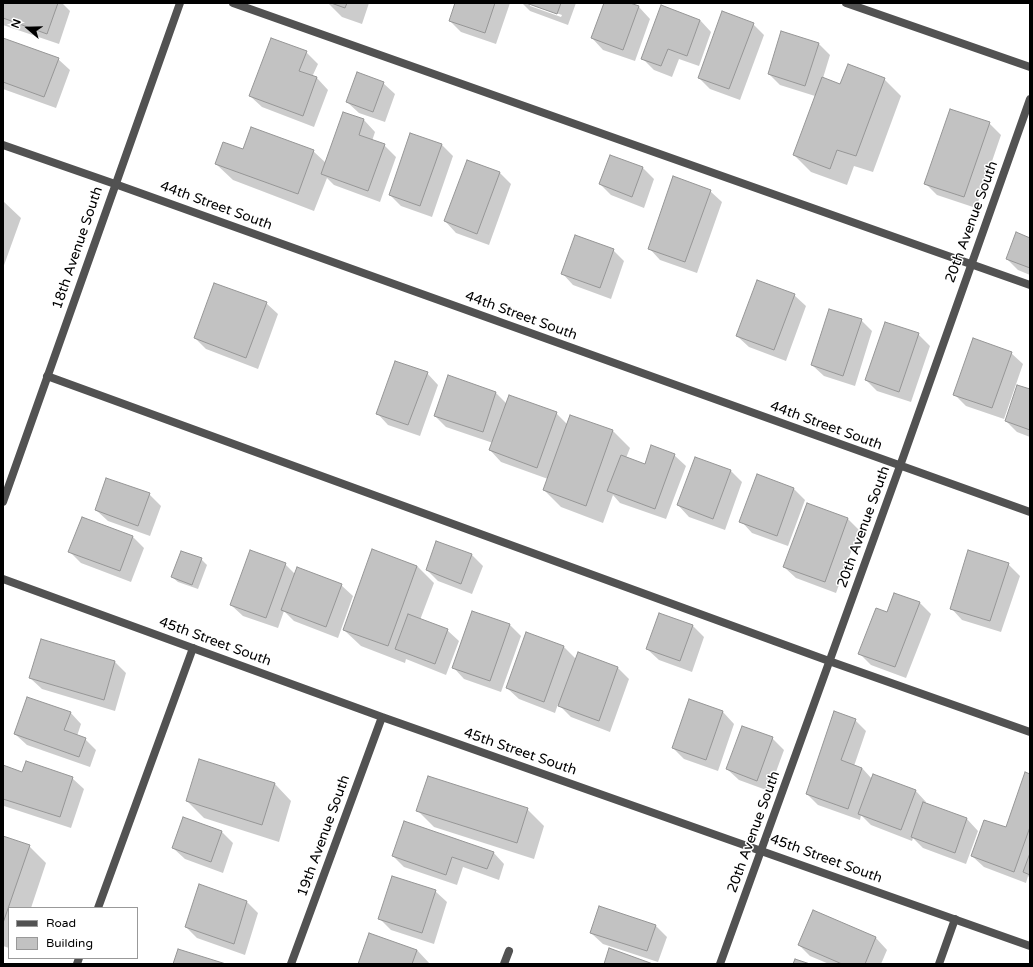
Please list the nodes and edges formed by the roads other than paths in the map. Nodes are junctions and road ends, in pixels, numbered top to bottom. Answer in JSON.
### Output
{"nodes":[{"id":1,"x":180,"y":3,"type":"edge"},
{"id":2,"x":233,"y":3,"type":"edge"},
{"id":3,"x":846,"y":3,"type":"edge"},
{"id":4,"x":1030,"y":67,"type":"edge"},
{"id":5,"x":1030,"y":99,"type":"edge"},
{"id":6,"x":3,"y":145,"type":"edge"},
{"id":7,"x":115,"y":184,"type":"junction"},
{"id":8,"x":971,"y":264,"type":"junction"},
{"id":9,"x":1030,"y":285,"type":"edge"},
{"id":10,"x":47,"y":376,"type":"junction"},
{"id":11,"x":900,"y":466,"type":"junction"},
{"id":12,"x":3,"y":502,"type":"edge"},
{"id":13,"x":1030,"y":512,"type":"edge"},
{"id":14,"x":3,"y":579,"type":"edge"},
{"id":15,"x":193,"y":648,"type":"junction"},
{"id":16,"x":829,"y":661,"type":"junction"},
{"id":17,"x":382,"y":717,"type":"junction"},
{"id":18,"x":1030,"y":732,"type":"edge"},
{"id":19,"x":761,"y":850,"type":"junction"},
{"id":20,"x":98,"y":907,"type":"edge"},
{"id":21,"x":955,"y":919,"type":"junction"},
{"id":22,"x":1030,"y":946,"type":"edge"},
{"id":23,"x":509,"y":951,"type":"dead end"},
{"id":24,"x":291,"y":964,"type":"edge"},
{"id":25,"x":504,"y":964,"type":"edge"},
{"id":26,"x":720,"y":964,"type":"edge"},
{"id":27,"x":939,"y":964,"type":"edge"}],
"edges":[{"from":1,"to":7,"type":"street","name":"18th Avenue South"},
{"from":2,"to":8,"type":"street"},
{"from":3,"to":4,"type":"street"},
{"from":5,"to":8,"type":"street","name":"20th Avenue South"},
{"from":6,"to":7,"type":"street","name":"44th Street South"},
{"from":7,"to":10,"type":"street","name":"18th Avenue South"},
{"from":7,"to":11,"type":"street","name":"44th Street South"},
{"from":8,"to":9,"type":"street"},
{"from":8,"to":11,"type":"street","name":"20th Avenue South"},
{"from":10,"to":12,"type":"street","name":"18th Avenue South"},
{"from":10,"to":16,"type":"street"},
{"from":11,"to":13,"type":"street","name":"44th Street South"},
{"from":11,"to":16,"type":"street","name":"20th Avenue South"},
{"from":14,"to":15,"type":"street","name":"45th Street South"},
{"from":15,"to":17,"type":"street","name":"45th Street South"},
{"from":15,"to":20,"type":"street"},
{"from":16,"to":18,"type":"street"},
{"from":16,"to":19,"type":"street","name":"20th Avenue South"},
{"from":17,"to":19,"type":"street","name":"45th Street South"},
{"from":17,"to":24,"type":"street","name":"19th Avenue South"},
{"from":19,"to":21,"type":"street","name":"45th Street South"},
{"from":19,"to":26,"type":"street","name":"20th Avenue South"},
{"from":21,"to":22,"type":"street","name":"45th Street South"},
{"from":21,"to":27,"type":"street"},
{"from":23,"to":25,"type":"street"}]}
